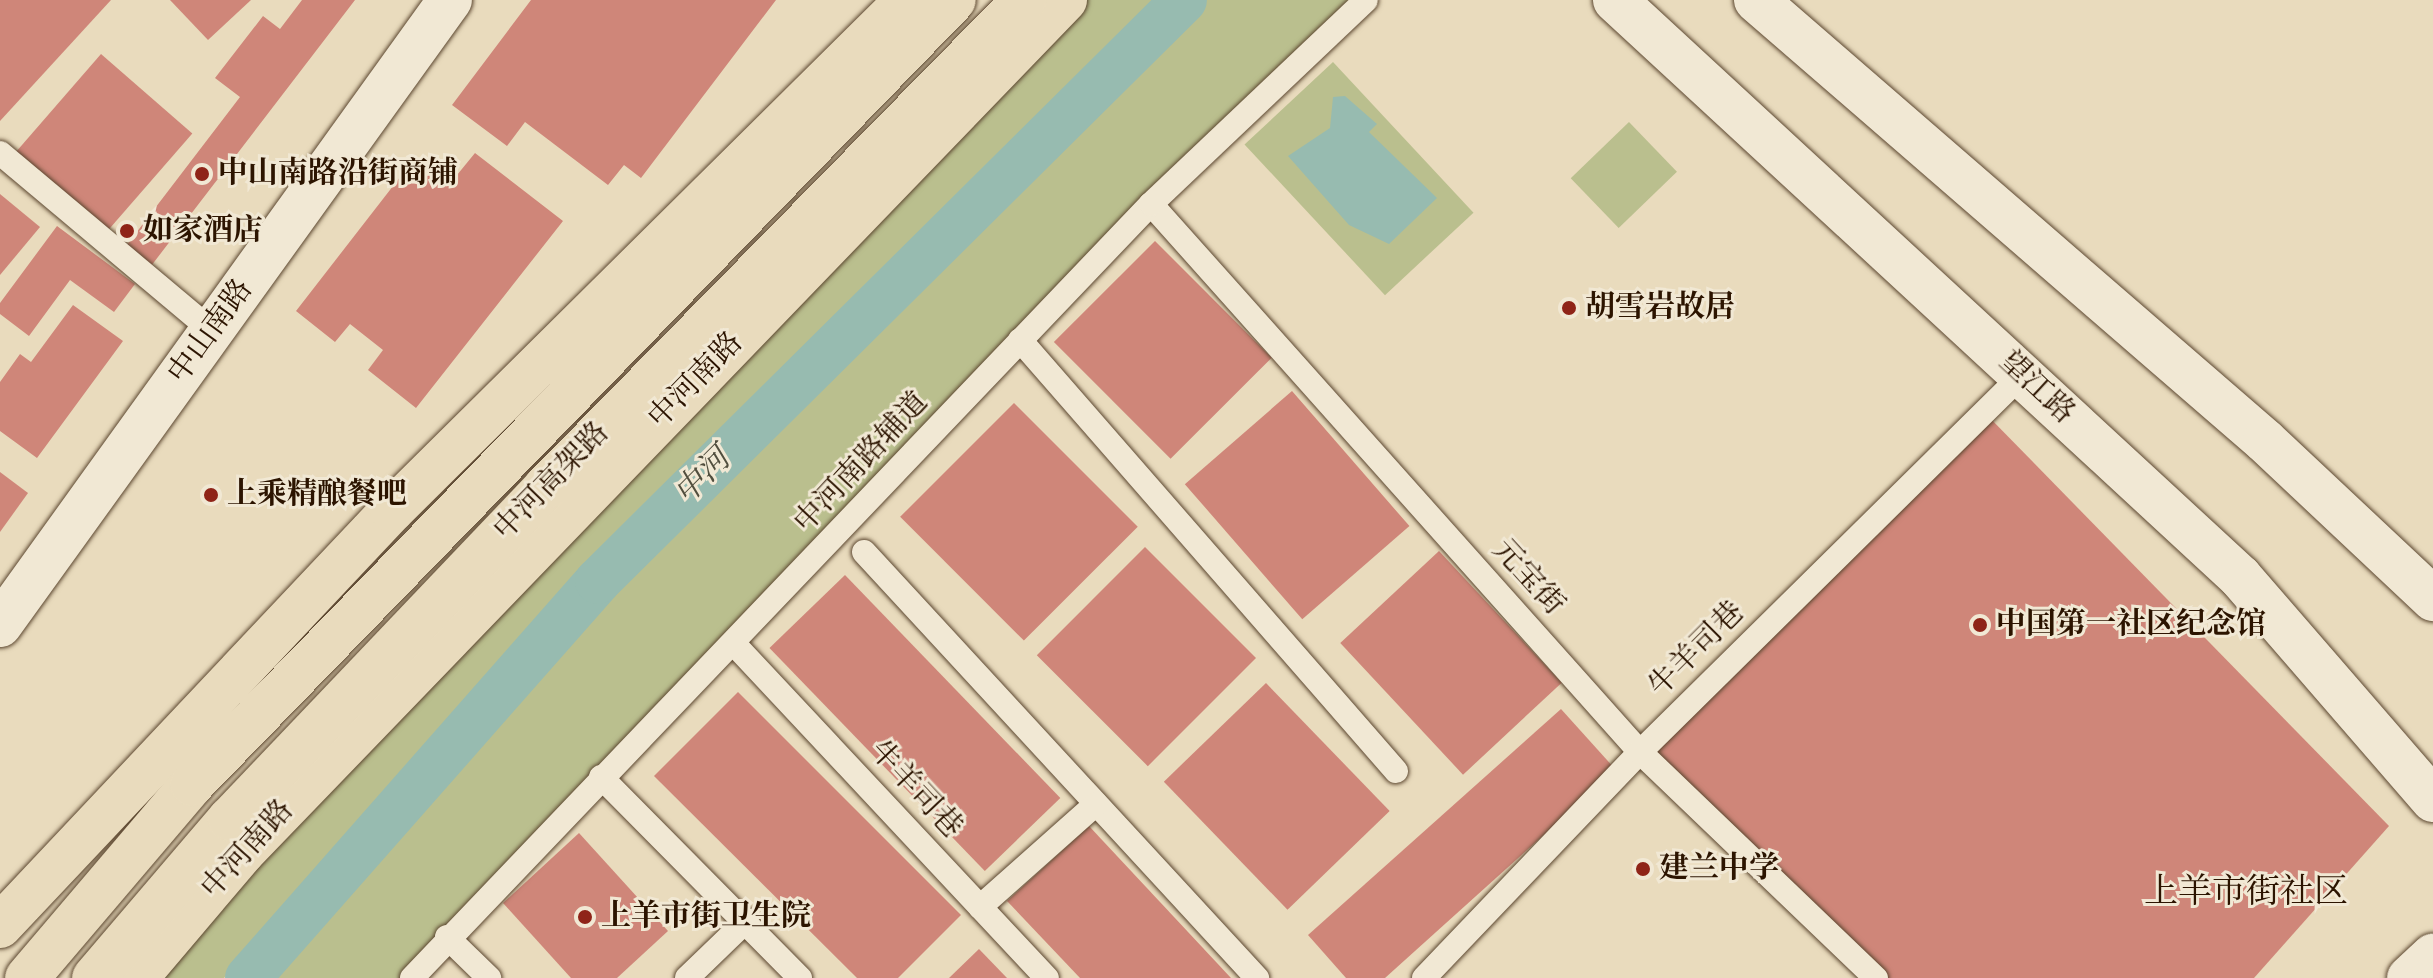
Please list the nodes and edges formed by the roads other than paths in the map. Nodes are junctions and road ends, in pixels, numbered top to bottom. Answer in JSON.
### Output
{"nodes":[{"id":1,"x":450,"y":0,"type":"edge"},
{"id":2,"x":907,"y":0,"type":"edge"},
{"id":3,"x":954,"y":0,"type":"edge"},
{"id":4,"x":1024,"y":0,"type":"edge"},
{"id":5,"x":1065,"y":0,"type":"edge"},
{"id":6,"x":1366,"y":0,"type":"edge"},
{"id":7,"x":1615,"y":0,"type":"edge"},
{"id":8,"x":1756,"y":0,"type":"edge"},
{"id":9,"x":0,"y":153,"type":"edge"},
{"id":10,"x":1151,"y":204,"type":"junction"},
{"id":11,"x":212,"y":331,"type":"junction"},
{"id":12,"x":1020,"y":340,"type":"junction"},
{"id":13,"x":2022,"y":375,"type":"junction"},
{"id":14,"x":864,"y":552,"type":"dead end"},
{"id":15,"x":2431,"y":593,"type":"edge"},
{"id":16,"x":0,"y":625,"type":"edge"},
{"id":17,"x":736,"y":646,"type":"junction"},
{"id":18,"x":1640,"y":752,"type":"junction"},
{"id":19,"x":1396,"y":771,"type":"dead end"},
{"id":20,"x":601,"y":777,"type":"junction"},
{"id":21,"x":2433,"y":800,"type":"edge"},
{"id":22,"x":1096,"y":804,"type":"junction"},
{"id":23,"x":980,"y":907,"type":"junction"},
{"id":24,"x":747,"y":920,"type":"junction"},
{"id":25,"x":0,"y":926,"type":"edge"},
{"id":26,"x":447,"y":937,"type":"junction"},
{"id":27,"x":2433,"y":956,"type":"edge"},
{"id":28,"x":27,"y":978,"type":"edge"},
{"id":29,"x":94,"y":978,"type":"edge"},
{"id":30,"x":136,"y":978,"type":"edge"},
{"id":31,"x":412,"y":978,"type":"edge"},
{"id":32,"x":489,"y":978,"type":"edge"},
{"id":33,"x":687,"y":978,"type":"edge"},
{"id":34,"x":800,"y":978,"type":"edge"},
{"id":35,"x":1047,"y":978,"type":"edge"},
{"id":36,"x":1257,"y":978,"type":"edge"},
{"id":37,"x":1424,"y":978,"type":"edge"},
{"id":38,"x":1876,"y":978,"type":"edge"},
{"id":39,"x":2409,"y":978,"type":"edge"}],
"edges":[{"from":1,"to":11,"type":"main road","name":"中山南路"},
{"from":2,"to":25,"type":"main road"},
{"from":3,"to":28,"type":"main road","name":"中河高架路"},
{"from":4,"to":29,"type":"main road","name":"中河高架路"},
{"from":5,"to":30,"type":"main road","name":"中河南路"},
{"from":6,"to":10,"type":"lane","name":"中河南路辅道"},
{"from":7,"to":13,"type":"main road","name":"望江路"},
{"from":8,"to":15,"type":"main road"},
{"from":9,"to":11,"type":"lane"},
{"from":10,"to":12,"type":"lane","name":"中河南路辅道"},
{"from":10,"to":18,"type":"lane","name":"元宝街"},
{"from":11,"to":16,"type":"main road","name":"中山南路"},
{"from":12,"to":17,"type":"lane","name":"中河南路辅道"},
{"from":12,"to":19,"type":"lane"},
{"from":13,"to":18,"type":"lane","name":"牛羊司巷"},
{"from":13,"to":21,"type":"main road","name":"望江路"},
{"from":14,"to":22,"type":"lane"},
{"from":17,"to":20,"type":"lane","name":"中河南路辅道"},
{"from":17,"to":23,"type":"lane","name":"牛羊司巷"},
{"from":18,"to":37,"type":"lane","name":"牛羊司巷"},
{"from":18,"to":38,"type":"lane","name":"元宝街"},
{"from":20,"to":24,"type":"lane"},
{"from":20,"to":26,"type":"lane","name":"中河南路辅道"},
{"from":22,"to":23,"type":"lane"},
{"from":22,"to":36,"type":"lane"},
{"from":23,"to":35,"type":"lane","name":"牛羊司巷"},
{"from":24,"to":33,"type":"lane"},
{"from":24,"to":34,"type":"lane"},
{"from":26,"to":31,"type":"lane","name":"中河南路辅道"},
{"from":26,"to":32,"type":"lane"},
{"from":27,"to":39,"type":"main road"}]}
